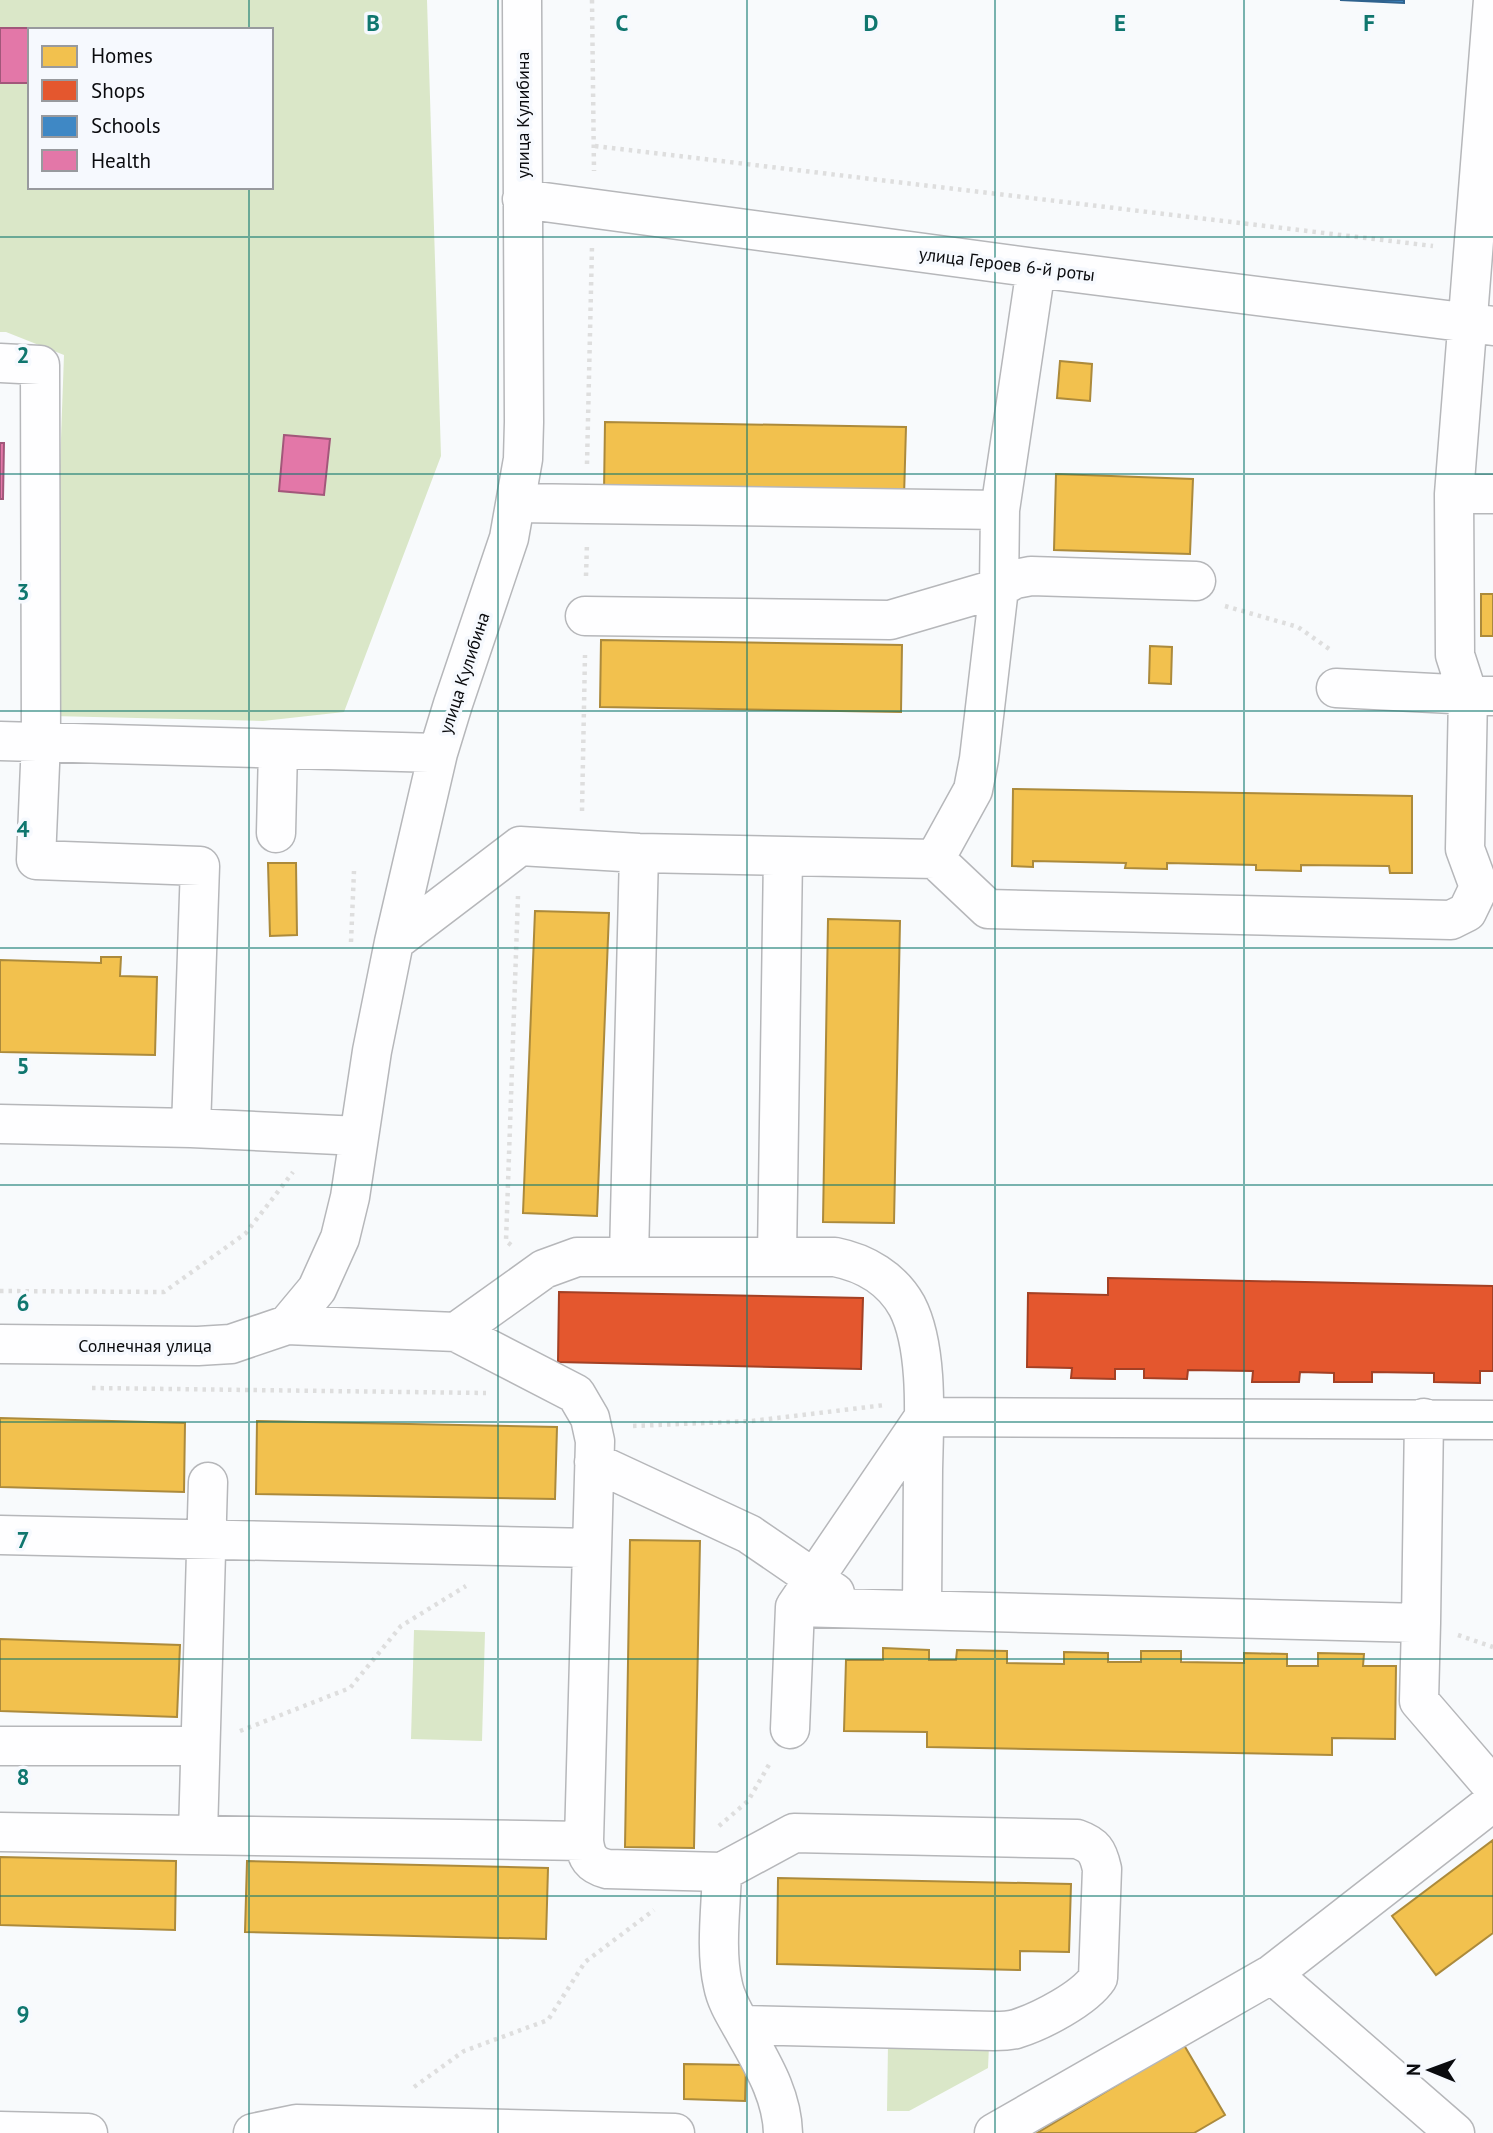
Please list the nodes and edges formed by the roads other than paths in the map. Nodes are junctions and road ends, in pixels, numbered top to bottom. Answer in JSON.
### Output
{"nodes":[{"id":1,"x":522,"y":0,"type":"edge"},
{"id":2,"x":1493,"y":0,"type":"edge"},
{"id":3,"x":522,"y":199,"type":"junction"},
{"id":4,"x":1036,"y":268,"type":"junction"},
{"id":5,"x":1480,"y":325,"type":"edge"},
{"id":6,"x":0,"y":363,"type":"edge"},
{"id":7,"x":1454,"y":494,"type":"junction"},
{"id":8,"x":1493,"y":494,"type":"edge"},
{"id":9,"x":516,"y":503,"type":"junction"},
{"id":10,"x":1000,"y":510,"type":"junction"},
{"id":11,"x":1196,"y":581,"type":"road end"},
{"id":12,"x":999,"y":588,"type":"junction"},
{"id":13,"x":585,"y":616,"type":"road end"},
{"id":14,"x":1353,"y":689,"type":"road end"},
{"id":15,"x":1480,"y":695,"type":"edge"},
{"id":16,"x":0,"y":741,"type":"edge"},
{"id":17,"x":41,"y":741,"type":"junction"},
{"id":18,"x":278,"y":749,"type":"junction"},
{"id":19,"x":439,"y":753,"type":"junction"},
{"id":20,"x":276,"y":833,"type":"dead end"},
{"id":21,"x":639,"y":853,"type":"junction"},
{"id":22,"x":783,"y":856,"type":"junction"},
{"id":23,"x":935,"y":859,"type":"junction"},
{"id":24,"x":1486,"y":887,"type":"edge"},
{"id":25,"x":394,"y":942,"type":"junction"},
{"id":26,"x":0,"y":1124,"type":"edge"},
{"id":27,"x":191,"y":1128,"type":"junction"},
{"id":28,"x":359,"y":1136,"type":"junction"},
{"id":29,"x":629,"y":1256,"type":"junction"},
{"id":30,"x":776,"y":1256,"type":"junction"},
{"id":31,"x":287,"y":1325,"type":"junction"},
{"id":32,"x":456,"y":1332,"type":"junction"},
{"id":33,"x":0,"y":1344,"type":"edge"},
{"id":34,"x":924,"y":1409,"type":"junction"},
{"id":35,"x":1423,"y":1418,"type":"junction"},
{"id":36,"x":1493,"y":1420,"type":"edge"},
{"id":37,"x":593,"y":1445,"type":"junction"},
{"id":38,"x":208,"y":1482,"type":"dead end"},
{"id":39,"x":0,"y":1535,"type":"edge"},
{"id":40,"x":205,"y":1539,"type":"junction"},
{"id":41,"x":592,"y":1548,"type":"junction"},
{"id":42,"x":804,"y":1593,"type":"junction"},
{"id":43,"x":922,"y":1609,"type":"junction"},
{"id":44,"x":1421,"y":1623,"type":"junction"},
{"id":45,"x":790,"y":1729,"type":"road end"},
{"id":46,"x":0,"y":1746,"type":"edge"},
{"id":47,"x":200,"y":1746,"type":"junction"},
{"id":48,"x":1493,"y":1787,"type":"edge"},
{"id":49,"x":1493,"y":1802,"type":"edge"},
{"id":50,"x":0,"y":1832,"type":"edge"},
{"id":51,"x":198,"y":1834,"type":"junction"},
{"id":52,"x":584,"y":1841,"type":"junction"},
{"id":53,"x":706,"y":1871,"type":"junction"},
{"id":54,"x":1272,"y":1974,"type":"junction"},
{"id":55,"x":741,"y":2025,"type":"junction"},
{"id":56,"x":0,"y":2132,"type":"edge"},
{"id":57,"x":88,"y":2133,"type":"edge"},
{"id":58,"x":253,"y":2133,"type":"edge"},
{"id":59,"x":676,"y":2133,"type":"edge"},
{"id":60,"x":783,"y":2133,"type":"edge"},
{"id":61,"x":994,"y":2133,"type":"edge"},
{"id":62,"x":1455,"y":2133,"type":"edge"}],
"edges":[{"from":1,"to":3,"type":"street","name":"улица Кулибина"},
{"from":2,"to":5,"type":"street"},
{"from":3,"to":4,"type":"street","name":"улица Героев 6-й роты"},
{"from":3,"to":9,"type":"street","name":"улица Кулибина"},
{"from":4,"to":5,"type":"street","name":"улица Героев 6-й роты"},
{"from":4,"to":10,"type":"street"},
{"from":5,"to":7,"type":"street"},
{"from":6,"to":17,"type":"street"},
{"from":7,"to":8,"type":"street"},
{"from":7,"to":15,"type":"street"},
{"from":9,"to":10,"type":"street"},
{"from":9,"to":19,"type":"street","name":"улица Кулибина"},
{"from":10,"to":12,"type":"street"},
{"from":11,"to":12,"type":"street"},
{"from":12,"to":13,"type":"street"},
{"from":12,"to":23,"type":"street"},
{"from":14,"to":15,"type":"street"},
{"from":15,"to":24,"type":"street"},
{"from":16,"to":17,"type":"street"},
{"from":17,"to":18,"type":"street"},
{"from":17,"to":27,"type":"street"},
{"from":18,"to":19,"type":"street"},
{"from":18,"to":20,"type":"street"},
{"from":19,"to":25,"type":"street","name":"улица Кулибина"},
{"from":21,"to":22,"type":"street"},
{"from":21,"to":25,"type":"street"},
{"from":21,"to":29,"type":"street"},
{"from":22,"to":23,"type":"street"},
{"from":22,"to":30,"type":"street"},
{"from":23,"to":24,"type":"street"},
{"from":25,"to":28,"type":"street","name":"улица Кулибина"},
{"from":26,"to":27,"type":"street"},
{"from":27,"to":28,"type":"street"},
{"from":28,"to":31,"type":"street","name":"улица Кулибина"},
{"from":29,"to":30,"type":"street"},
{"from":29,"to":32,"type":"street"},
{"from":30,"to":34,"type":"street"},
{"from":31,"to":32,"type":"street","name":"Солнечная улица"},
{"from":31,"to":33,"type":"street","name":"Солнечная улица"},
{"from":32,"to":37,"type":"street"},
{"from":34,"to":35,"type":"street"},
{"from":34,"to":42,"type":"street"},
{"from":34,"to":43,"type":"street"},
{"from":35,"to":36,"type":"street"},
{"from":35,"to":44,"type":"street"},
{"from":37,"to":41,"type":"street"},
{"from":37,"to":42,"type":"street"},
{"from":38,"to":40,"type":"street"},
{"from":39,"to":40,"type":"street"},
{"from":40,"to":41,"type":"street"},
{"from":40,"to":47,"type":"street"},
{"from":41,"to":52,"type":"street"},
{"from":42,"to":43,"type":"street"},
{"from":42,"to":45,"type":"street"},
{"from":43,"to":44,"type":"street"},
{"from":44,"to":48,"type":"street"},
{"from":46,"to":47,"type":"street"},
{"from":47,"to":51,"type":"street"},
{"from":49,"to":54,"type":"street"},
{"from":50,"to":51,"type":"street"},
{"from":51,"to":52,"type":"street"},
{"from":52,"to":53,"type":"street"},
{"from":53,"to":55,"type":"street"},
{"from":53,"to":55,"type":"street"},
{"from":54,"to":61,"type":"street"},
{"from":54,"to":62,"type":"street"},
{"from":55,"to":60,"type":"street"},
{"from":56,"to":57,"type":"street"},
{"from":58,"to":59,"type":"street"}]}
